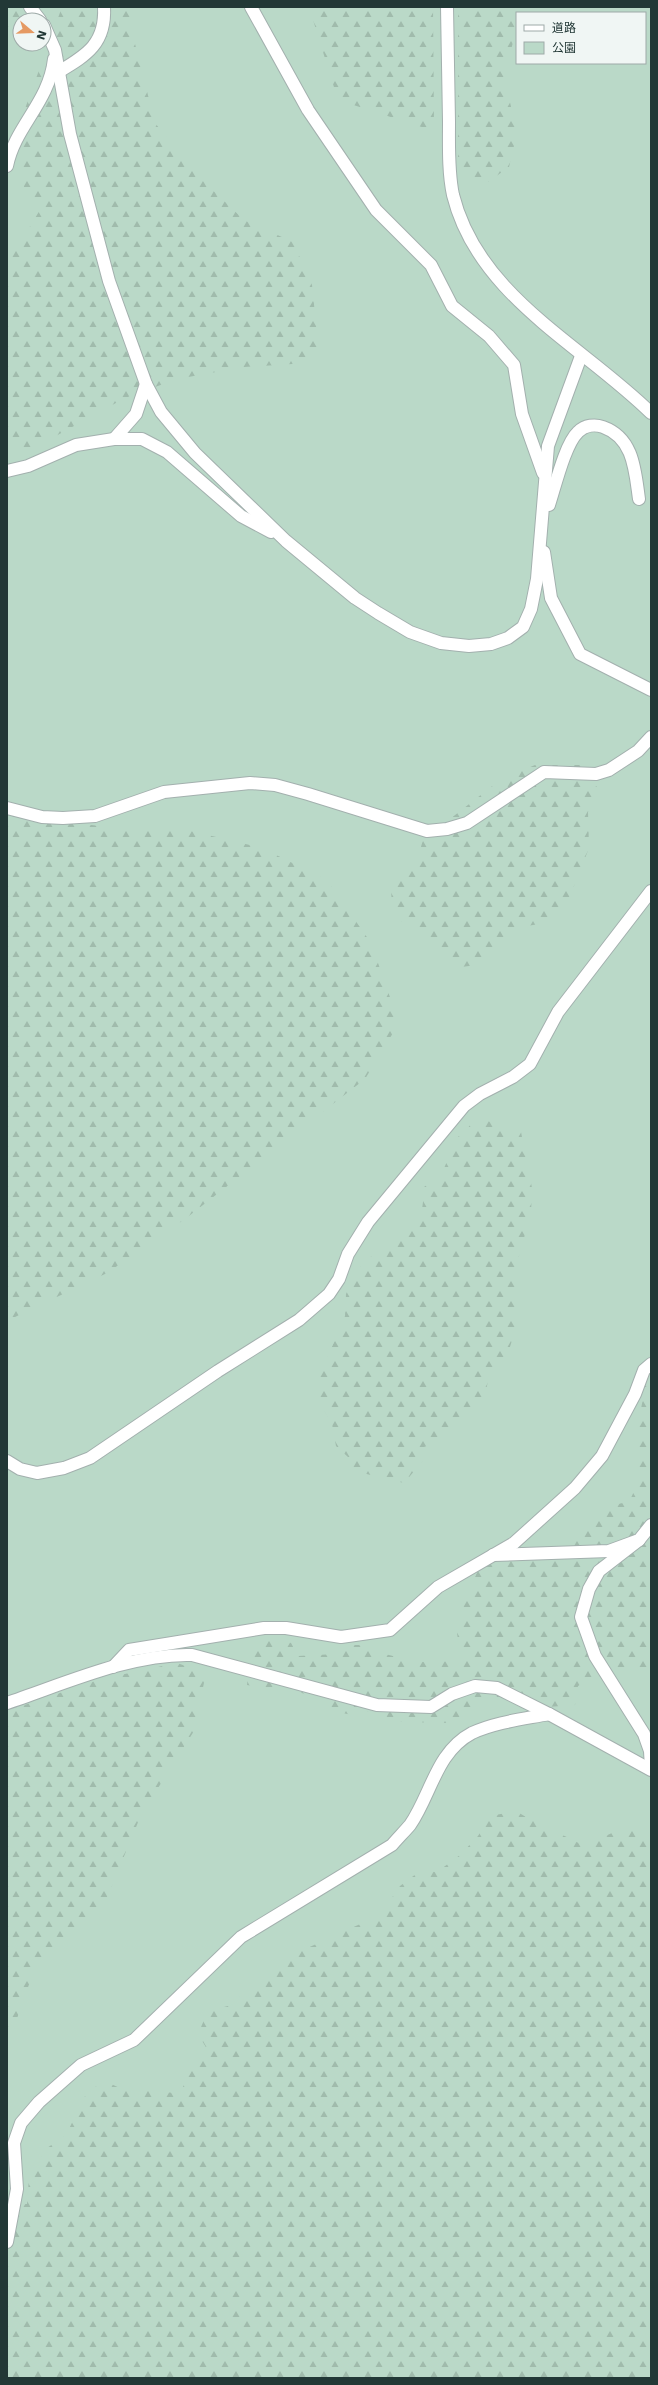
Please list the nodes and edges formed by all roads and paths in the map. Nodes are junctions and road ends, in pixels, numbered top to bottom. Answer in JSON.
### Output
{"nodes":[{"id":1,"x":104,"y":7,"type":"edge"},
{"id":2,"x":252,"y":7,"type":"edge"},
{"id":3,"x":447,"y":7,"type":"edge"},
{"id":4,"x":52,"y":43,"type":"edge"},
{"id":5,"x":55,"y":50,"type":"junction"},
{"id":6,"x":60,"y":71,"type":"junction"},
{"id":7,"x":7,"y":166,"type":"edge"},
{"id":8,"x":581,"y":356,"type":"junction"},
{"id":9,"x":146,"y":384,"type":"junction"},
{"id":10,"x":651,"y":413,"type":"edge"},
{"id":11,"x":114,"y":439,"type":"junction"},
{"id":12,"x":7,"y":471,"type":"edge"},
{"id":13,"x":546,"y":482,"type":"junction"},
{"id":14,"x":639,"y":499,"type":"dead end"},
{"id":15,"x":541,"y":530,"type":"junction"},
{"id":16,"x":286,"y":540,"type":"junction"},
{"id":17,"x":651,"y":690,"type":"edge"},
{"id":18,"x":651,"y":737,"type":"edge"},
{"id":19,"x":7,"y":808,"type":"edge"},
{"id":20,"x":651,"y":891,"type":"edge"},
{"id":21,"x":651,"y":1364,"type":"edge"},
{"id":22,"x":7,"y":1461,"type":"edge"},
{"id":23,"x":651,"y":1525,"type":"edge"},
{"id":24,"x":639,"y":1540,"type":"junction"},
{"id":25,"x":490,"y":1556,"type":"junction"},
{"id":26,"x":113,"y":1667,"type":"junction"},
{"id":27,"x":7,"y":1703,"type":"edge"},
{"id":28,"x":549,"y":1714,"type":"junction"},
{"id":29,"x":651,"y":1769,"type":"edge"},
{"id":30,"x":7,"y":2242,"type":"edge"}],
"edges":[{"from":1,"to":6,"type":"street"},
{"from":2,"to":13,"type":"street"},
{"from":3,"to":8,"type":"street"},
{"from":4,"to":5,"type":"street"},
{"from":5,"to":6,"type":"street"},
{"from":5,"to":7,"type":"street"},
{"from":6,"to":9,"type":"street"},
{"from":8,"to":10,"type":"street"},
{"from":8,"to":13,"type":"street"},
{"from":9,"to":11,"type":"street"},
{"from":9,"to":16,"type":"street"},
{"from":11,"to":12,"type":"street"},
{"from":11,"to":16,"type":"street"},
{"from":13,"to":15,"type":"street"},
{"from":14,"to":15,"type":"street"},
{"from":15,"to":16,"type":"street"},
{"from":15,"to":17,"type":"street"},
{"from":18,"to":19,"type":"street"},
{"from":20,"to":22,"type":"street"},
{"from":21,"to":25,"type":"street"},
{"from":23,"to":24,"type":"street"},
{"from":24,"to":25,"type":"street"},
{"from":24,"to":29,"type":"street"},
{"from":25,"to":26,"type":"street"},
{"from":26,"to":27,"type":"street"},
{"from":26,"to":28,"type":"street"},
{"from":28,"to":29,"type":"street"},
{"from":28,"to":30,"type":"street"}]}
